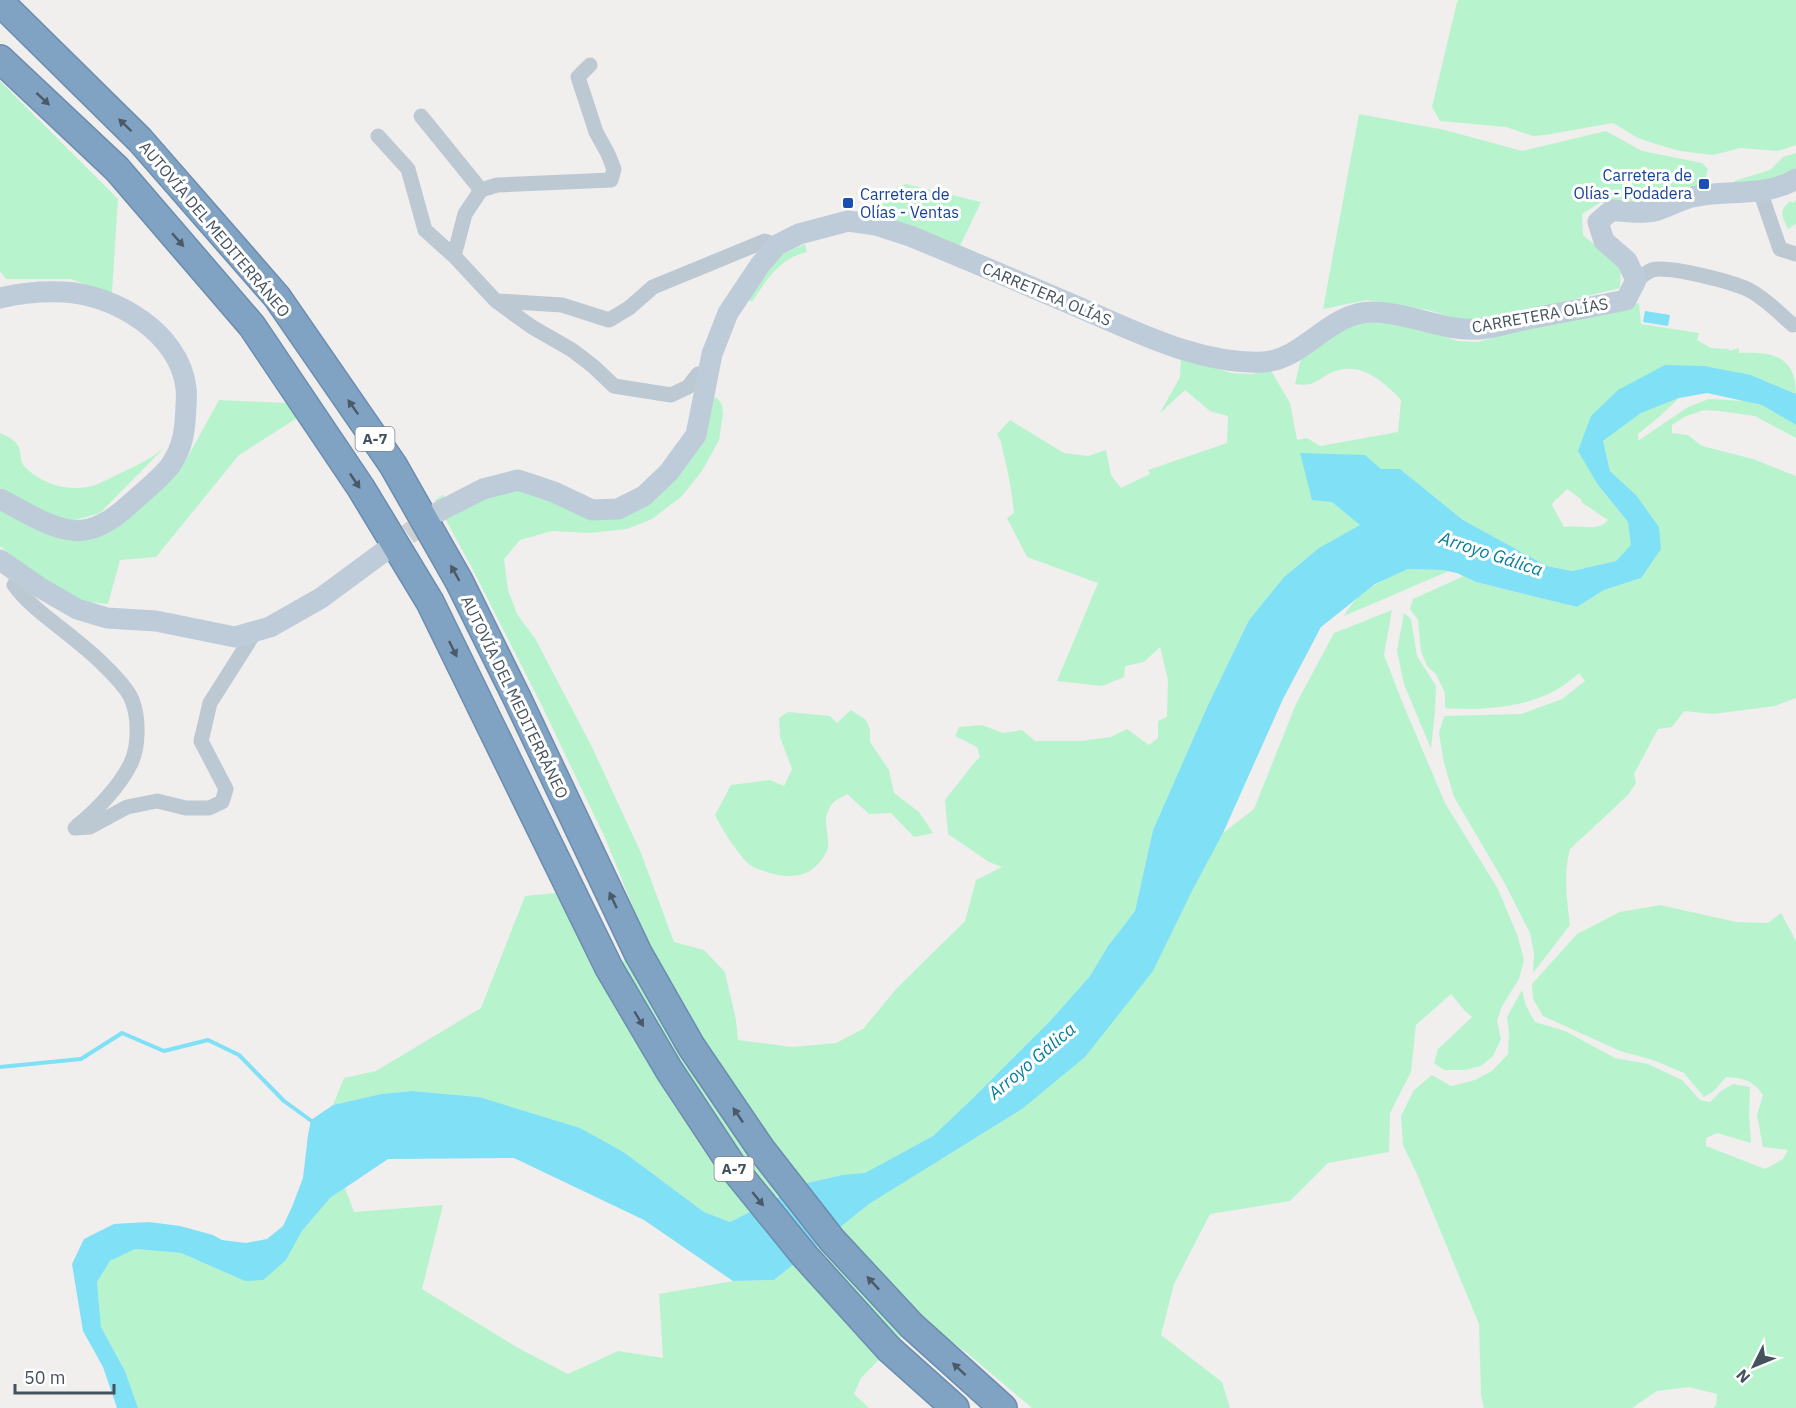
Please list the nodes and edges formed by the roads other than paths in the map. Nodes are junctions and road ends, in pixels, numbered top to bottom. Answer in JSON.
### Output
{"nodes":[{"id":1,"x":0,"y":2,"type":"edge"},
{"id":2,"x":0,"y":59,"type":"edge"},
{"id":3,"x":590,"y":65,"type":"dead end"},
{"id":4,"x":421,"y":116,"type":"dead end"},
{"id":5,"x":378,"y":136,"type":"dead end"},
{"id":6,"x":1796,"y":179,"type":"edge"},
{"id":7,"x":481,"y":190,"type":"junction"},
{"id":8,"x":1760,"y":191,"type":"junction"},
{"id":9,"x":777,"y":245,"type":"junction"},
{"id":10,"x":1796,"y":254,"type":"edge"},
{"id":11,"x":454,"y":255,"type":"junction"},
{"id":12,"x":1636,"y":280,"type":"junction"},
{"id":13,"x":0,"y":298,"type":"edge"},
{"id":14,"x":496,"y":301,"type":"junction"},
{"id":15,"x":1796,"y":324,"type":"edge"},
{"id":16,"x":707,"y":375,"type":"junction"},
{"id":17,"x":0,"y":499,"type":"edge"},
{"id":18,"x":440,"y":511,"type":"tunnel mouth"},
{"id":19,"x":382,"y":553,"type":"tunnel mouth"},
{"id":20,"x":0,"y":560,"type":"edge"},
{"id":21,"x":20,"y":575,"type":"junction"},
{"id":22,"x":255,"y":632,"type":"junction"},
{"id":23,"x":955,"y":1408,"type":"edge"},
{"id":24,"x":1003,"y":1408,"type":"edge"}],
"edges":[{"from":24,"to":1,"type":"highway","name":"AUTOVÍA DEL MEDITERRÁNEO","number":"A-7","one_way":true},
{"from":2,"to":23,"type":"highway","name":"AUTOVÍA DEL MEDITERRÁNEO","number":"A-7","one_way":true},
{"from":3,"to":7,"type":"street"},
{"from":4,"to":7,"type":"street"},
{"from":5,"to":11,"type":"street"},
{"from":6,"to":8,"type":"main road"},
{"from":7,"to":11,"type":"street"},
{"from":8,"to":10,"type":"street"},
{"from":8,"to":12,"type":"main road"},
{"from":9,"to":12,"type":"main road","name":"CARRETERA OLÍAS"},
{"from":9,"to":14,"type":"street"},
{"from":9,"to":16,"type":"main road"},
{"from":11,"to":14,"type":"street"},
{"from":12,"to":15,"type":"street"},
{"from":13,"to":17,"type":"main road"},
{"from":14,"to":16,"type":"street"},
{"from":16,"to":18,"type":"main road"},
{"from":19,"to":22,"type":"main road"},
{"from":20,"to":21,"type":"main road"},
{"from":21,"to":22,"type":"main road"},
{"from":21,"to":22,"type":"street"}]}
